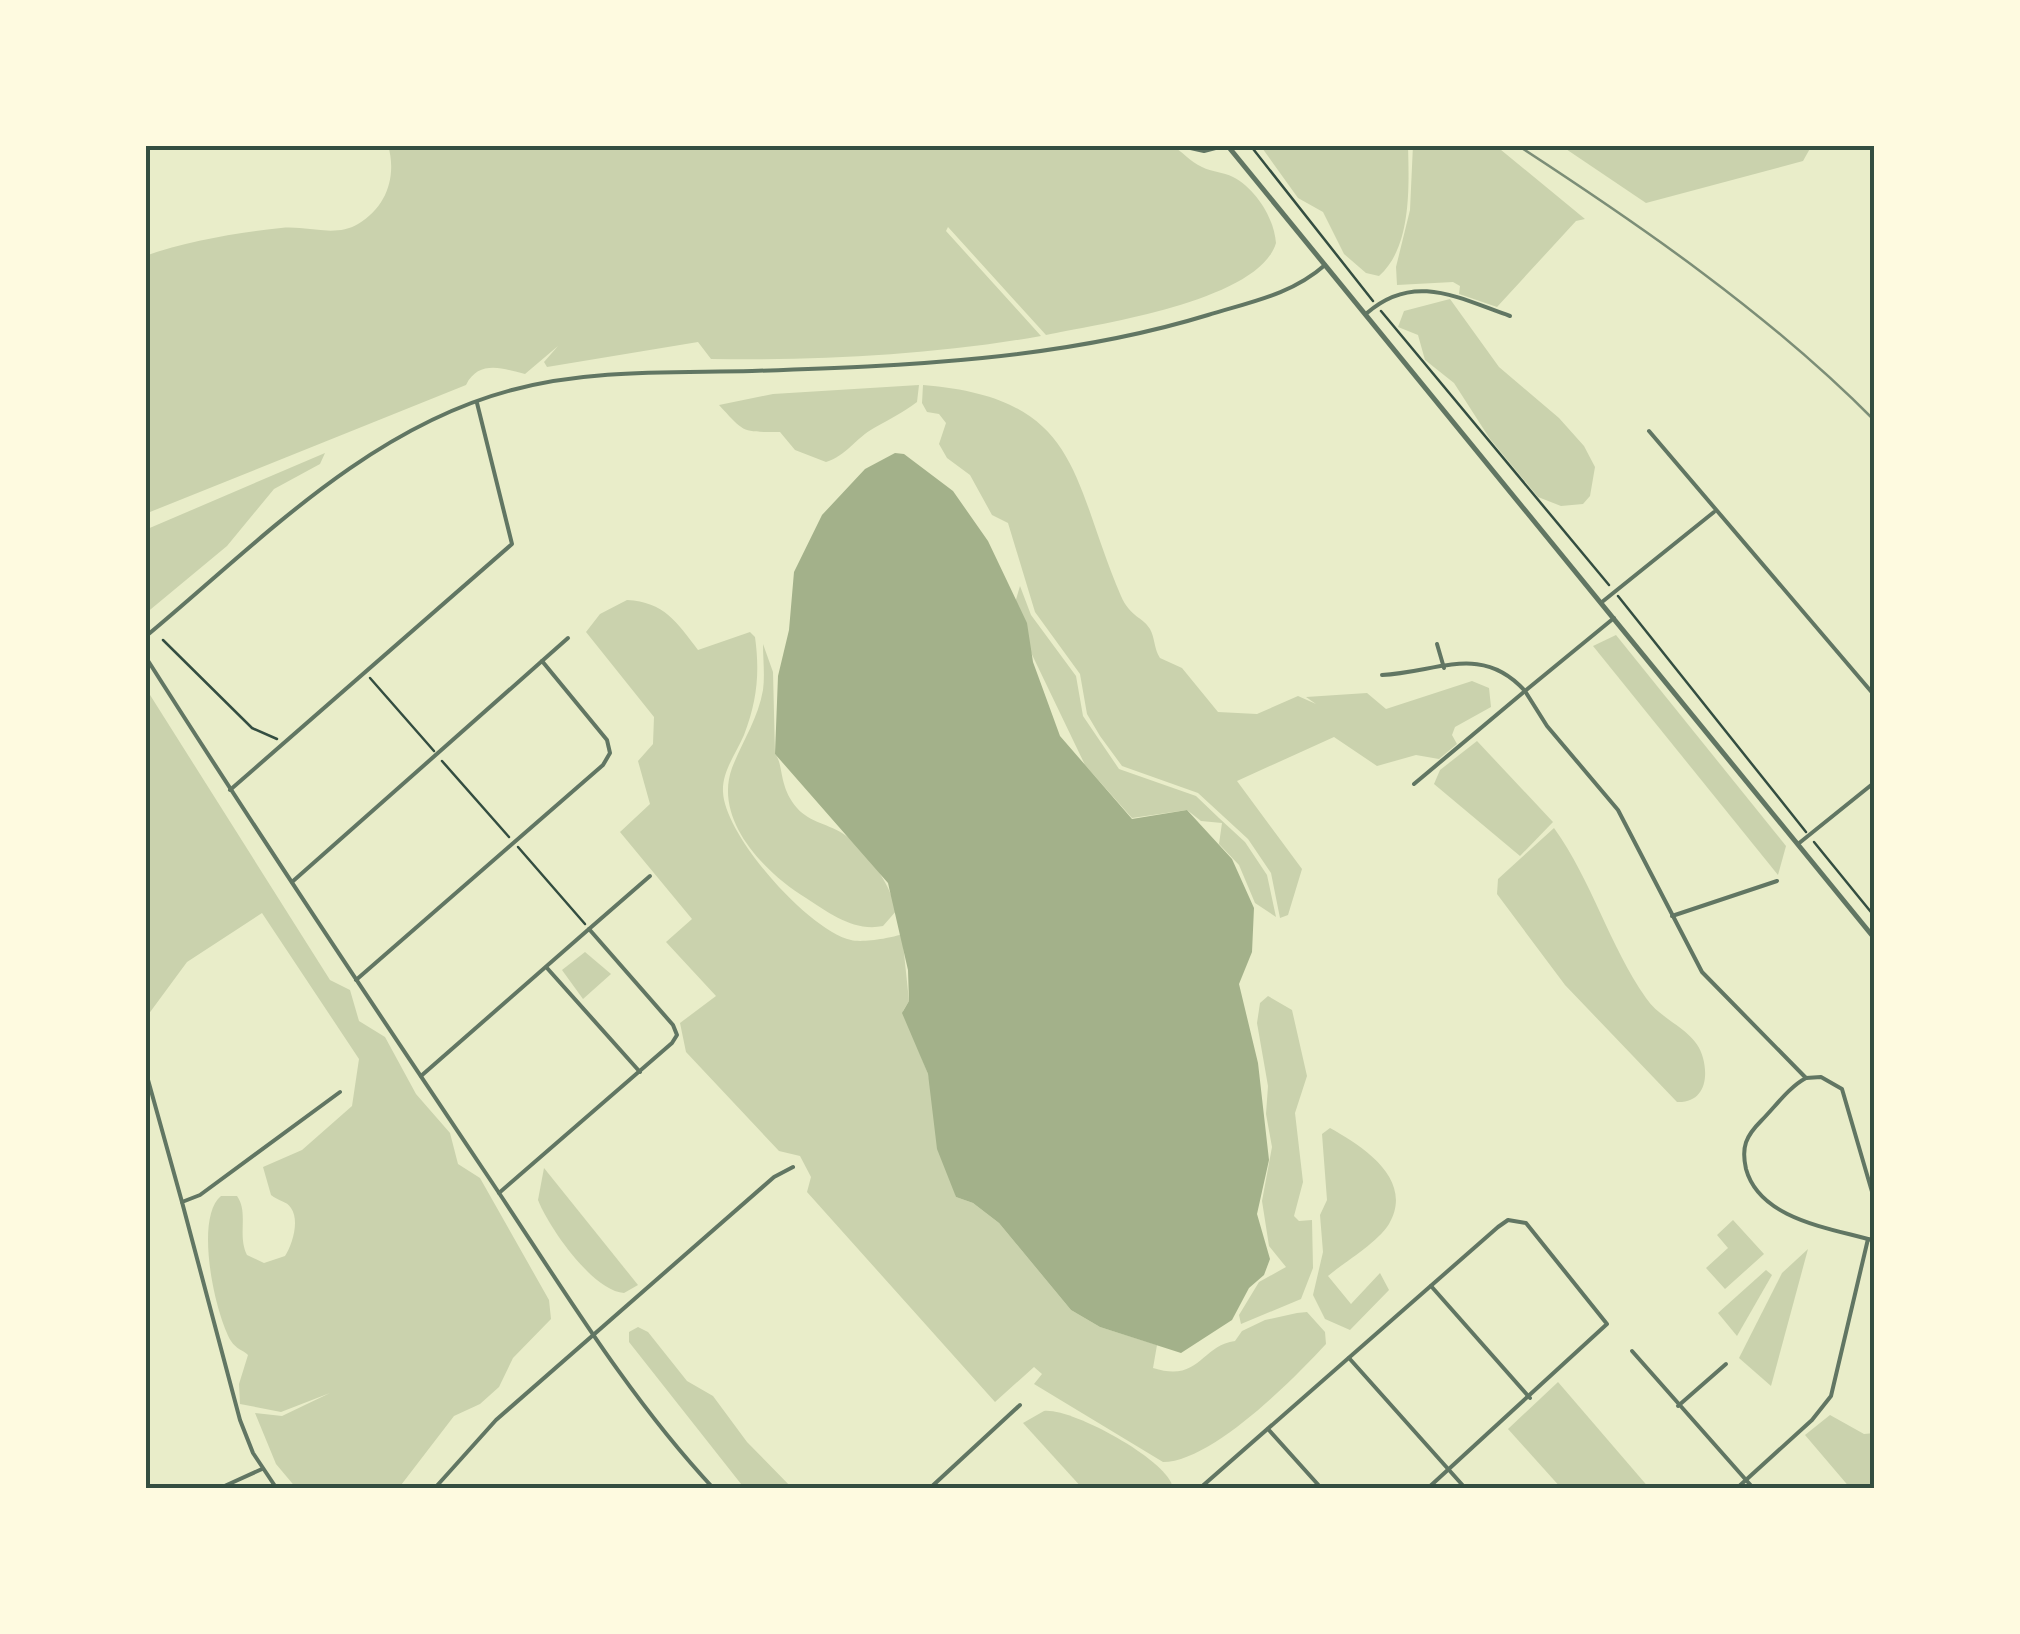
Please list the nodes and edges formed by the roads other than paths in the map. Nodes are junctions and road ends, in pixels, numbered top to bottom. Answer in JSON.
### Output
{"nodes":[{"id":1,"x":1178,"y":145,"type":"edge"},
{"id":2,"x":1227,"y":145,"type":"edge"},
{"id":3,"x":1325,"y":266,"type":"junction"},
{"id":4,"x":1365,"y":314,"type":"junction"},
{"id":5,"x":1510,"y":316,"type":"dead end"},
{"id":6,"x":476,"y":401,"type":"junction"},
{"id":7,"x":1649,"y":431,"type":"dead end"},
{"id":8,"x":1714,"y":512,"type":"junction"},
{"id":9,"x":1602,"y":602,"type":"junction"},
{"id":10,"x":1615,"y":618,"type":"junction"},
{"id":11,"x":145,"y":636,"type":"edge"},
{"id":12,"x":568,"y":638,"type":"dead end"},
{"id":13,"x":1437,"y":644,"type":"dead end"},
{"id":14,"x":145,"y":656,"type":"edge"},
{"id":15,"x":542,"y":661,"type":"junction"},
{"id":16,"x":1444,"y":668,"type":"junction"},
{"id":17,"x":1382,"y":675,"type":"dead end"},
{"id":18,"x":1524,"y":691,"type":"junction"},
{"id":19,"x":1875,"y":696,"type":"edge"},
{"id":20,"x":1875,"y":782,"type":"edge"},
{"id":21,"x":1414,"y":784,"type":"dead end"},
{"id":22,"x":230,"y":790,"type":"junction"},
{"id":23,"x":1798,"y":844,"type":"junction"},
{"id":24,"x":650,"y":876,"type":"dead end"},
{"id":25,"x":1778,"y":882,"type":"dead end"},
{"id":26,"x":291,"y":883,"type":"junction"},
{"id":27,"x":1672,"y":916,"type":"junction"},
{"id":28,"x":589,"y":929,"type":"junction"},
{"id":29,"x":1875,"y":938,"type":"edge"},
{"id":30,"x":546,"y":968,"type":"junction"},
{"id":31,"x":356,"y":980,"type":"junction"},
{"id":32,"x":145,"y":1069,"type":"edge"},
{"id":33,"x":640,"y":1072,"type":"junction"},
{"id":34,"x":421,"y":1076,"type":"junction"},
{"id":35,"x":1806,"y":1078,"type":"junction"},
{"id":36,"x":340,"y":1092,"type":"dead end"},
{"id":37,"x":793,"y":1167,"type":"dead end"},
{"id":38,"x":500,"y":1193,"type":"junction"},
{"id":39,"x":182,"y":1202,"type":"junction"},
{"id":40,"x":1875,"y":1202,"type":"edge"},
{"id":41,"x":1868,"y":1239,"type":"junction"},
{"id":42,"x":1875,"y":1241,"type":"edge"},
{"id":43,"x":1431,"y":1286,"type":"junction"},
{"id":44,"x":595,"y":1334,"type":"junction"},
{"id":45,"x":1632,"y":1351,"type":"dead end"},
{"id":46,"x":1348,"y":1358,"type":"junction"},
{"id":47,"x":1726,"y":1364,"type":"dead end"},
{"id":48,"x":1530,"y":1398,"type":"junction"},
{"id":49,"x":1020,"y":1405,"type":"dead end"},
{"id":50,"x":1678,"y":1406,"type":"junction"},
{"id":51,"x":1268,"y":1429,"type":"junction"},
{"id":52,"x":262,"y":1469,"type":"junction"},
{"id":53,"x":1449,"y":1470,"type":"junction"},
{"id":54,"x":1746,"y":1480,"type":"junction"},
{"id":55,"x":218,"y":1489,"type":"edge"},
{"id":56,"x":278,"y":1489,"type":"edge"},
{"id":57,"x":434,"y":1489,"type":"edge"},
{"id":58,"x":714,"y":1489,"type":"edge"},
{"id":59,"x":930,"y":1489,"type":"edge"},
{"id":60,"x":1200,"y":1489,"type":"edge"},
{"id":61,"x":1322,"y":1489,"type":"edge"},
{"id":62,"x":1427,"y":1489,"type":"edge"},
{"id":63,"x":1466,"y":1489,"type":"edge"},
{"id":64,"x":1736,"y":1489,"type":"edge"},
{"id":65,"x":1754,"y":1489,"type":"edge"}],
"edges":[{"from":1,"to":2,"type":"street"},
{"from":2,"to":3,"type":"street"},
{"from":3,"to":4,"type":"street"},
{"from":3,"to":6,"type":"street"},
{"from":4,"to":5,"type":"street"},
{"from":4,"to":9,"type":"street"},
{"from":6,"to":11,"type":"street"},
{"from":6,"to":22,"type":"street"},
{"from":7,"to":8,"type":"street"},
{"from":8,"to":9,"type":"street"},
{"from":8,"to":19,"type":"street"},
{"from":9,"to":10,"type":"street"},
{"from":10,"to":18,"type":"street"},
{"from":10,"to":23,"type":"street"},
{"from":12,"to":15,"type":"street"},
{"from":13,"to":16,"type":"street"},
{"from":14,"to":22,"type":"street"},
{"from":15,"to":26,"type":"street"},
{"from":15,"to":31,"type":"street"},
{"from":16,"to":17,"type":"street"},
{"from":16,"to":18,"type":"street"},
{"from":18,"to":21,"type":"street"},
{"from":18,"to":27,"type":"street"},
{"from":20,"to":23,"type":"street"},
{"from":22,"to":26,"type":"street"},
{"from":23,"to":29,"type":"street"},
{"from":24,"to":28,"type":"street"},
{"from":25,"to":27,"type":"street"},
{"from":26,"to":31,"type":"street"},
{"from":27,"to":35,"type":"street"},
{"from":28,"to":30,"type":"street"},
{"from":28,"to":33,"type":"street"},
{"from":30,"to":33,"type":"street"},
{"from":30,"to":34,"type":"street"},
{"from":31,"to":34,"type":"street"},
{"from":32,"to":39,"type":"street"},
{"from":33,"to":38,"type":"street"},
{"from":34,"to":38,"type":"street"},
{"from":35,"to":40,"type":"street"},
{"from":35,"to":41,"type":"street"},
{"from":36,"to":39,"type":"street"},
{"from":37,"to":44,"type":"street"},
{"from":38,"to":44,"type":"street"},
{"from":39,"to":52,"type":"street"},
{"from":41,"to":42,"type":"street"},
{"from":41,"to":54,"type":"street"},
{"from":43,"to":46,"type":"street"},
{"from":43,"to":48,"type":"street"},
{"from":43,"to":48,"type":"street"},
{"from":44,"to":57,"type":"street"},
{"from":44,"to":58,"type":"street"},
{"from":45,"to":50,"type":"street"},
{"from":46,"to":51,"type":"street"},
{"from":46,"to":53,"type":"street"},
{"from":47,"to":50,"type":"street"},
{"from":48,"to":53,"type":"street"},
{"from":49,"to":59,"type":"street"},
{"from":50,"to":54,"type":"street"},
{"from":51,"to":60,"type":"street"},
{"from":51,"to":61,"type":"street"},
{"from":52,"to":55,"type":"street"},
{"from":52,"to":56,"type":"street"},
{"from":53,"to":62,"type":"street"},
{"from":53,"to":63,"type":"street"},
{"from":54,"to":64,"type":"street"},
{"from":54,"to":65,"type":"street"}]}
